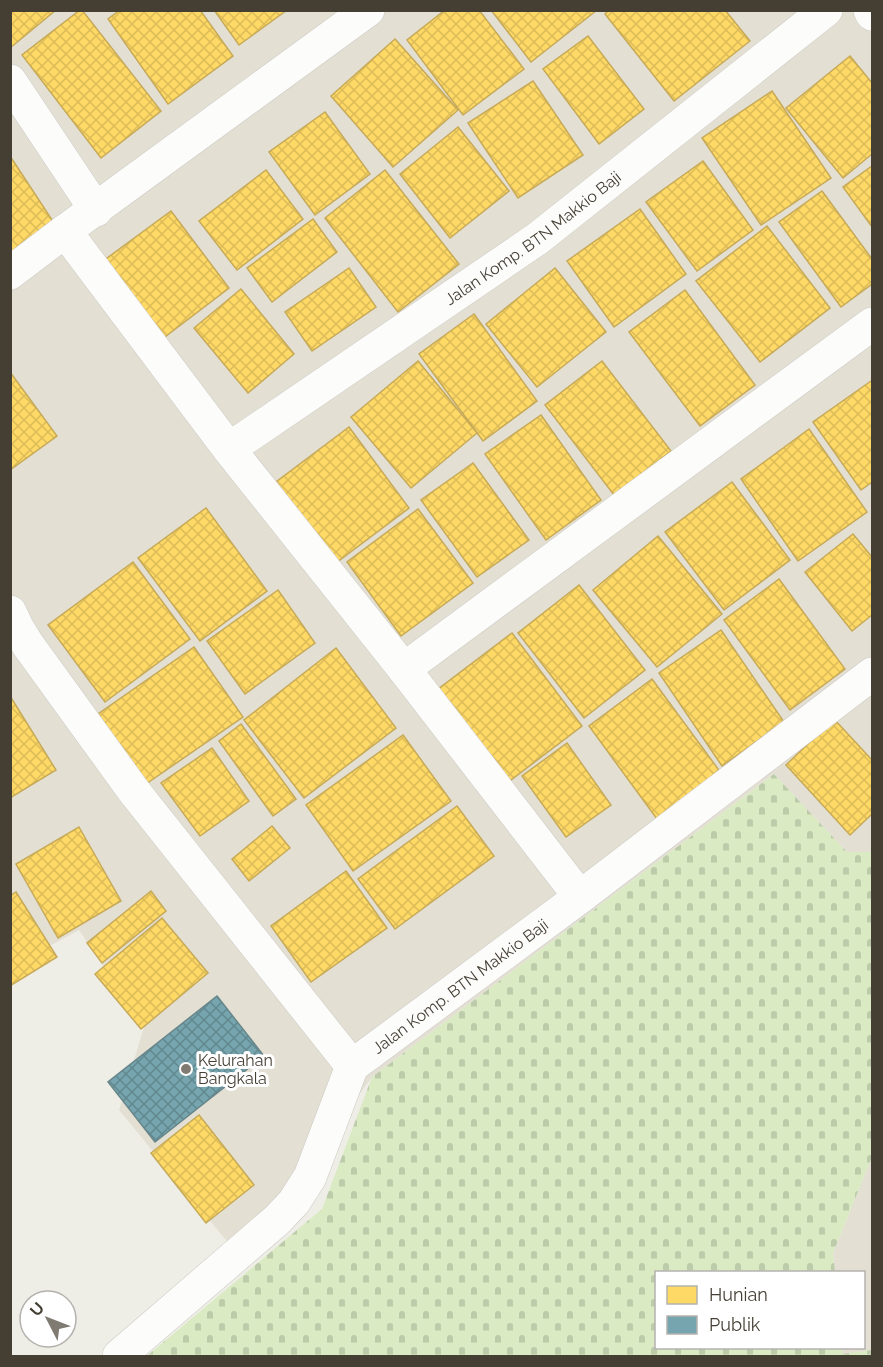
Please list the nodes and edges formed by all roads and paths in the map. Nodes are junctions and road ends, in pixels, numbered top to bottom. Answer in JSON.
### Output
{"nodes":[{"id":1,"x":368,"y":10,"type":"edge"},
{"id":2,"x":826,"y":10,"type":"edge"},
{"id":3,"x":10,"y":81,"type":"edge"},
{"id":4,"x":96,"y":210,"type":"junction"},
{"id":5,"x":65,"y":231,"type":"junction"},
{"id":6,"x":10,"y":273,"type":"edge"},
{"id":7,"x":873,"y":324,"type":"edge"},
{"id":8,"x":229,"y":449,"type":"junction"},
{"id":9,"x":10,"y":612,"type":"edge"},
{"id":10,"x":404,"y":669,"type":"junction"},
{"id":11,"x":873,"y":674,"type":"edge"},
{"id":12,"x":580,"y":897,"type":"junction"},
{"id":13,"x":352,"y":1066,"type":"junction"},
{"id":14,"x":119,"y":1356,"type":"edge"}],
"edges":[{"from":1,"to":4,"type":"street"},
{"from":2,"to":8,"type":"street","name":"Jalan Komp. BTN Makkio Baji"},
{"from":3,"to":4,"type":"street"},
{"from":4,"to":5,"type":"street"},
{"from":5,"to":6,"type":"street"},
{"from":5,"to":8,"type":"street"},
{"from":7,"to":10,"type":"street"},
{"from":8,"to":10,"type":"street"},
{"from":9,"to":13,"type":"street"},
{"from":10,"to":12,"type":"street"},
{"from":11,"to":12,"type":"street","name":"Jalan Komp. BTN Makkio Baji"},
{"from":12,"to":13,"type":"street","name":"Jalan Komp. BTN Makkio Baji"},
{"from":13,"to":14,"type":"street"}]}
